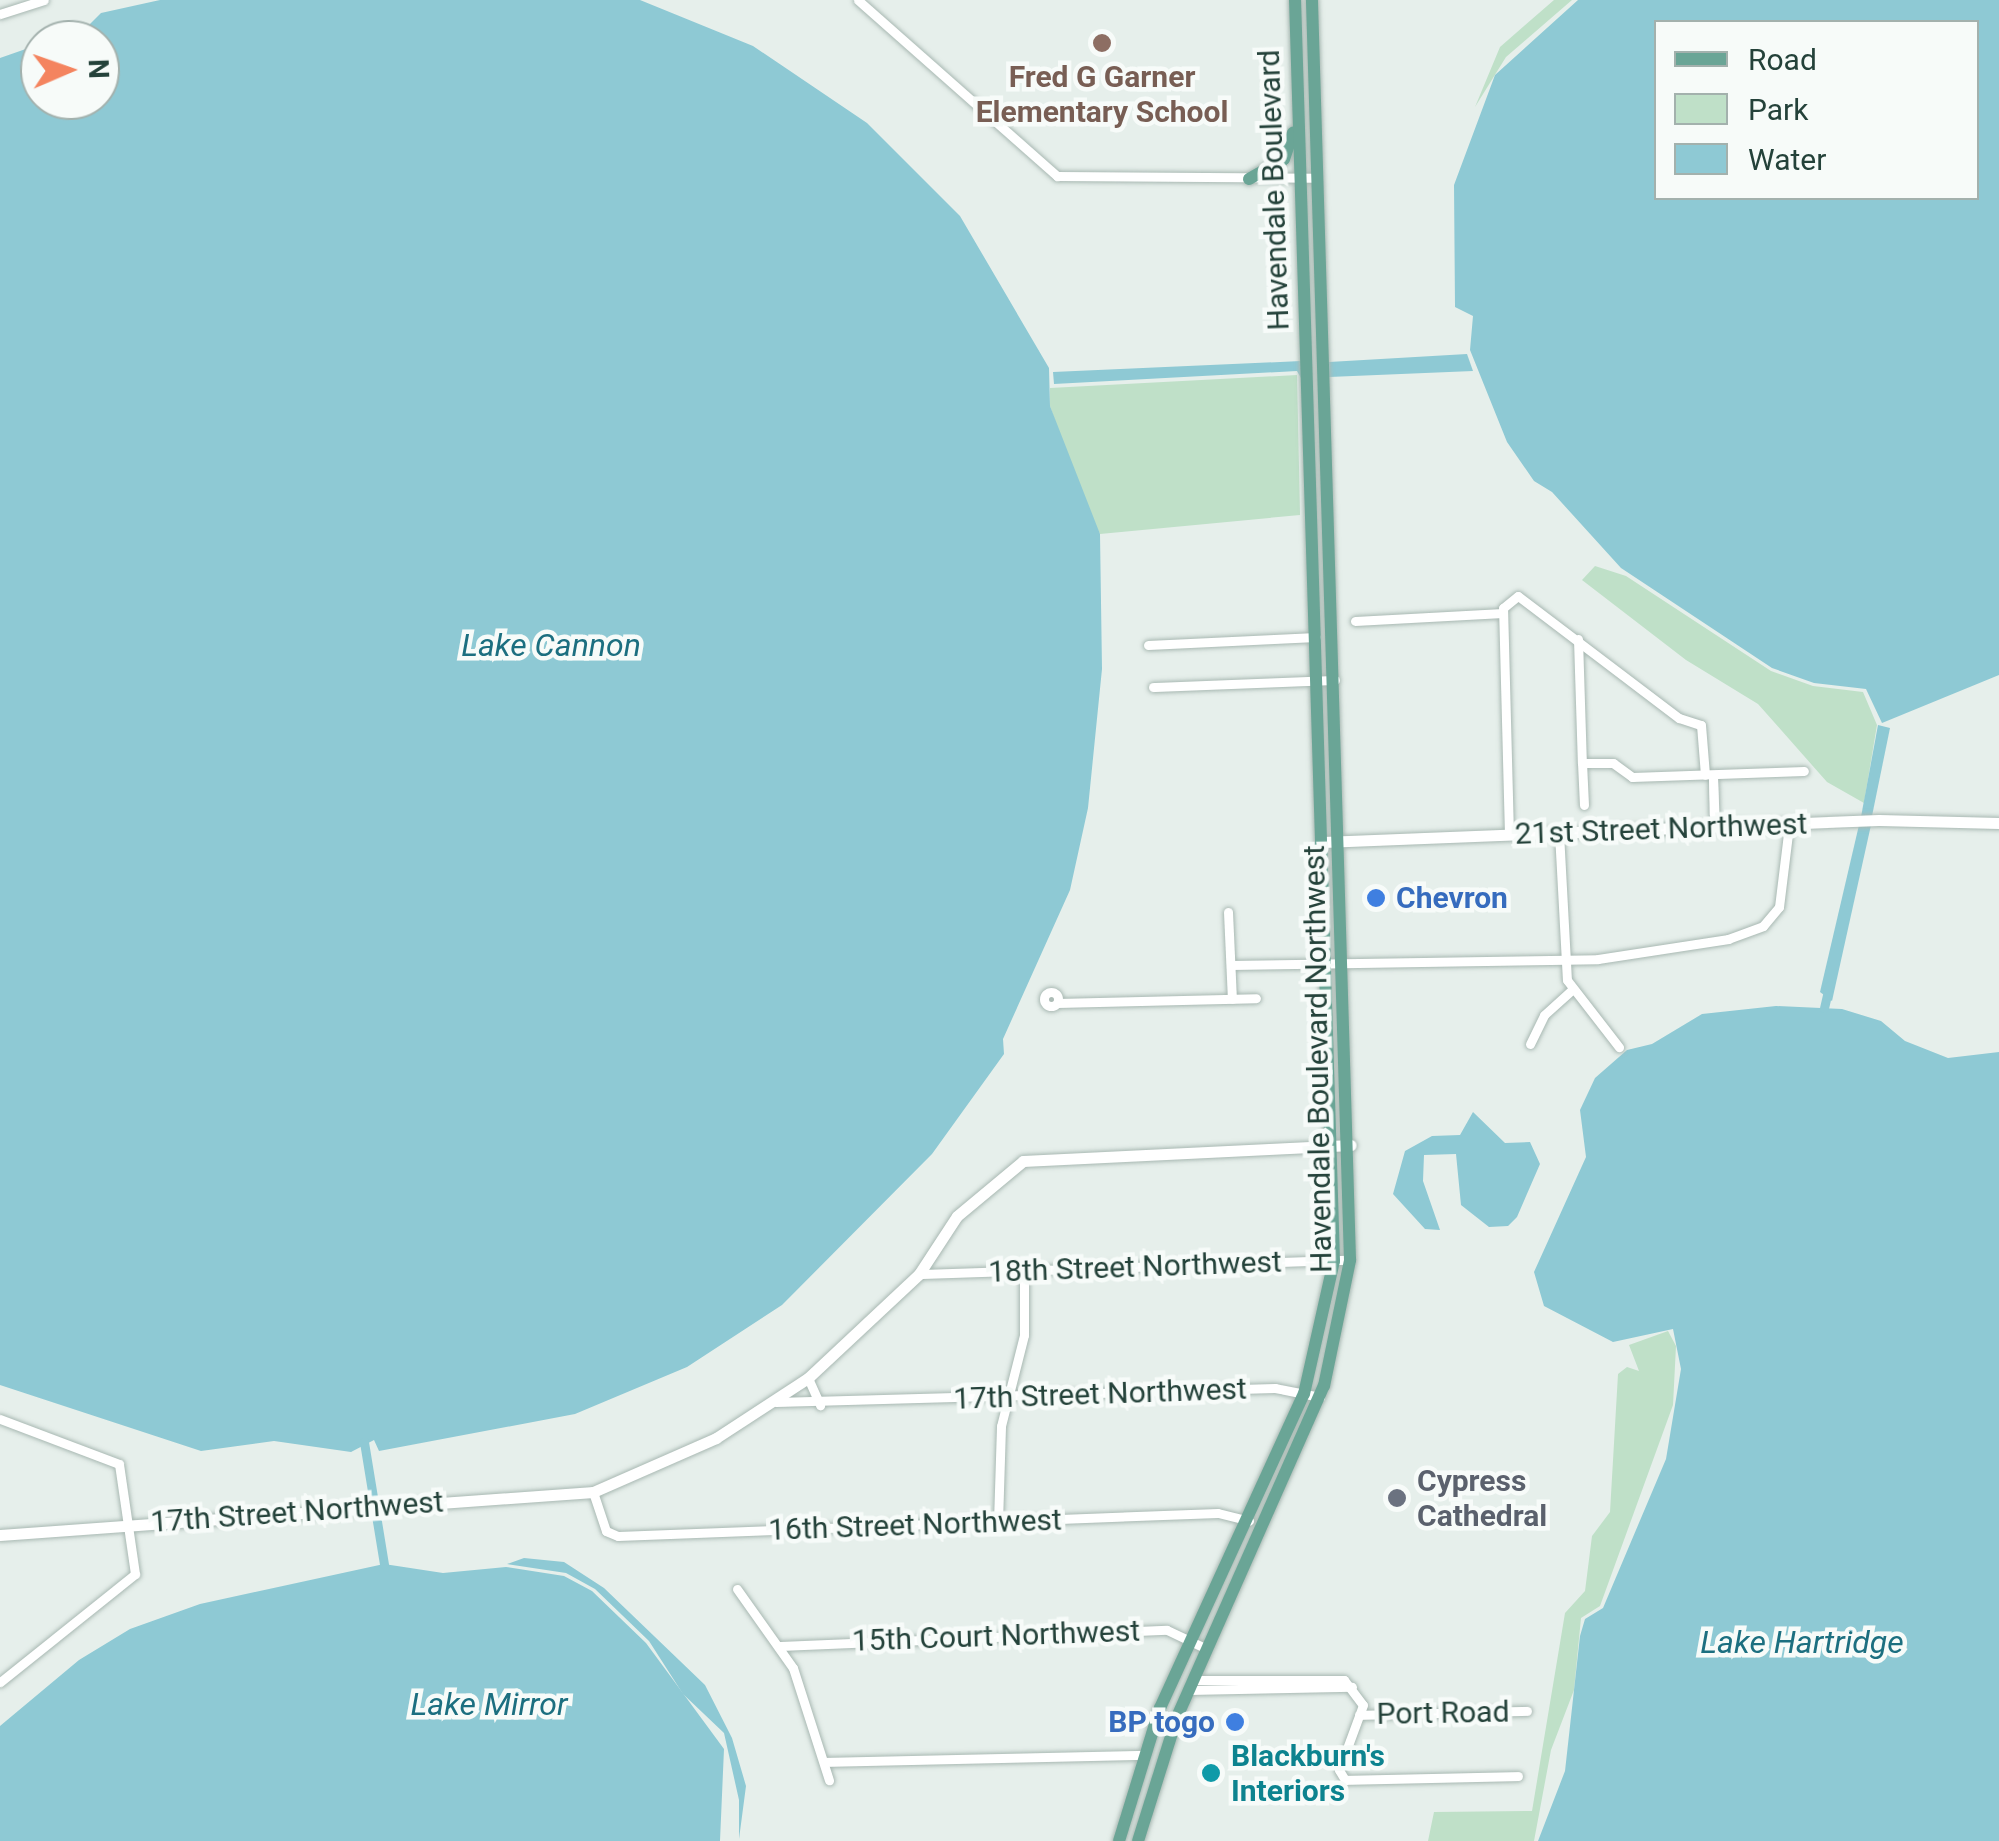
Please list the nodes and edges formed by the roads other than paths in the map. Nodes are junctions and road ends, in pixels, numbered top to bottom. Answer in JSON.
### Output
{"nodes":[{"id":1,"x":44,"y":0,"type":"edge"},
{"id":2,"x":858,"y":0,"type":"edge"},
{"id":3,"x":1295,"y":0,"type":"edge"},
{"id":4,"x":1312,"y":0,"type":"edge"},
{"id":5,"x":0,"y":14,"type":"edge"},
{"id":6,"x":1296,"y":121,"type":"junction"},
{"id":7,"x":1298,"y":178,"type":"junction"},
{"id":8,"x":1316,"y":178,"type":"junction"},
{"id":9,"x":1249,"y":179,"type":"junction"},
{"id":10,"x":1324,"y":356,"type":"joint"},
{"id":11,"x":1306,"y":378,"type":"joint"},
{"id":12,"x":1328,"y":474,"type":"junction"},
{"id":13,"x":1310,"y":475,"type":"junction"},
{"id":14,"x":1503,"y":614,"type":"junction"},
{"id":15,"x":1355,"y":621,"type":"dead end"},
{"id":16,"x":1316,"y":637,"type":"junction"},
{"id":17,"x":1578,"y":638,"type":"junction"},
{"id":18,"x":1148,"y":645,"type":"dead end"},
{"id":19,"x":1335,"y":680,"type":"junction"},
{"id":20,"x":1318,"y":681,"type":"junction"},
{"id":21,"x":1153,"y":687,"type":"dead end"},
{"id":22,"x":1582,"y":763,"type":"junction"},
{"id":23,"x":1804,"y":771,"type":"dead end"},
{"id":24,"x":1710,"y":776,"type":"junction"},
{"id":25,"x":1584,"y":805,"type":"dead end"},
{"id":26,"x":1714,"y":812,"type":"junction"},
{"id":27,"x":1789,"y":824,"type":"junction"},
{"id":28,"x":1999,"y":824,"type":"edge"},
{"id":29,"x":1558,"y":833,"type":"junction"},
{"id":30,"x":1509,"y":835,"type":"junction"},
{"id":31,"x":1323,"y":842,"type":"junction"},
{"id":32,"x":1340,"y":842,"type":"junction"},
{"id":33,"x":1228,"y":912,"type":"dead end"},
{"id":34,"x":1344,"y":960,"type":"junction"},
{"id":35,"x":1563,"y":960,"type":"junction"},
{"id":36,"x":1326,"y":961,"type":"junction"},
{"id":37,"x":1231,"y":964,"type":"junction"},
{"id":38,"x":1573,"y":989,"type":"junction"},
{"id":39,"x":1256,"y":998,"type":"dead end"},
{"id":40,"x":1232,"y":999,"type":"junction"},
{"id":41,"x":1057,"y":1003,"type":"dead end"},
{"id":42,"x":1530,"y":1044,"type":"dead end"},
{"id":43,"x":1618,"y":1047,"type":"dead end"},
{"id":44,"x":1351,"y":1144,"type":"junction"},
{"id":45,"x":1334,"y":1145,"type":"junction"},
{"id":46,"x":1350,"y":1260,"type":"junction"},
{"id":47,"x":1334,"y":1261,"type":"junction"},
{"id":48,"x":1024,"y":1272,"type":"junction"},
{"id":49,"x":919,"y":1274,"type":"junction"},
{"id":50,"x":808,"y":1378,"type":"junction"},
{"id":51,"x":1304,"y":1394,"type":"junction"},
{"id":52,"x":1005,"y":1398,"type":"junction"},
{"id":53,"x":1320,"y":1398,"type":"junction"},
{"id":54,"x":776,"y":1402,"type":"junction"},
{"id":55,"x":820,"y":1404,"type":"junction"},
{"id":56,"x":0,"y":1419,"type":"edge"},
{"id":57,"x":593,"y":1492,"type":"junction"},
{"id":58,"x":1248,"y":1520,"type":"junction"},
{"id":59,"x":998,"y":1522,"type":"junction"},
{"id":60,"x":130,"y":1523,"type":"junction"},
{"id":61,"x":1266,"y":1525,"type":"junction"},
{"id":62,"x":0,"y":1535,"type":"edge"},
{"id":63,"x":737,"y":1589,"type":"dead end"},
{"id":64,"x":1192,"y":1641,"type":"junction"},
{"id":65,"x":780,"y":1646,"type":"junction"},
{"id":66,"x":1207,"y":1649,"type":"junction"},
{"id":67,"x":0,"y":1664,"type":"edge"},
{"id":68,"x":4,"y":1678,"type":"edge"},
{"id":69,"x":1191,"y":1686,"type":"junction"},
{"id":70,"x":1527,"y":1712,"type":"dead end"},
{"id":71,"x":1358,"y":1715,"type":"junction"},
{"id":72,"x":1143,"y":1755,"type":"junction"},
{"id":73,"x":826,"y":1762,"type":"junction"},
{"id":74,"x":1518,"y":1776,"type":"dead end"},
{"id":75,"x":830,"y":1780,"type":"dead end"},
{"id":76,"x":1119,"y":1841,"type":"edge"},
{"id":77,"x":1138,"y":1841,"type":"edge"}],
"edges":[{"from":1,"to":5,"type":"street"},
{"from":2,"to":9,"type":"street"},
{"from":3,"to":6,"type":"main road","name":"Havendale Boulevard"},
{"from":4,"to":8,"type":"main road","name":"Havendale Boulevard"},
{"from":6,"to":7,"type":"main road","name":"Havendale Boulevard"},
{"from":6,"to":9,"type":"main road"},
{"from":7,"to":8,"type":"street"},
{"from":7,"to":9,"type":"street"},
{"from":7,"to":11,"type":"main road","name":"Havendale Boulevard"},
{"from":8,"to":10,"type":"main road","name":"Havendale Boulevard"},
{"from":10,"to":12,"type":"main road","name":"Havendale Boulevard Northwest"},
{"from":11,"to":13,"type":"main road","name":"Havendale Boulevard Northwest"},
{"from":12,"to":13,"type":"main road"},
{"from":12,"to":19,"type":"main road","name":"Havendale Boulevard Northwest"},
{"from":13,"to":16,"type":"main road","name":"Havendale Boulevard Northwest"},
{"from":14,"to":15,"type":"street"},
{"from":14,"to":17,"type":"street"},
{"from":14,"to":30,"type":"street"},
{"from":16,"to":18,"type":"street"},
{"from":16,"to":20,"type":"main road","name":"Havendale Boulevard Northwest"},
{"from":17,"to":22,"type":"street"},
{"from":17,"to":24,"type":"street"},
{"from":19,"to":20,"type":"street"},
{"from":19,"to":32,"type":"main road","name":"Havendale Boulevard Northwest"},
{"from":20,"to":21,"type":"street"},
{"from":20,"to":31,"type":"main road","name":"Havendale Boulevard Northwest"},
{"from":22,"to":24,"type":"street"},
{"from":22,"to":25,"type":"street"},
{"from":23,"to":24,"type":"street"},
{"from":24,"to":26,"type":"street"},
{"from":26,"to":27,"type":"street","name":"21st Street Northwest"},
{"from":26,"to":29,"type":"street","name":"21st Street Northwest"},
{"from":27,"to":28,"type":"street","name":"21st Street Northwest"},
{"from":27,"to":35,"type":"street"},
{"from":29,"to":30,"type":"street","name":"21st Street Northwest"},
{"from":29,"to":35,"type":"street"},
{"from":30,"to":32,"type":"street","name":"21st Street Northwest"},
{"from":31,"to":32,"type":"street","name":"21st Street Northwest"},
{"from":31,"to":36,"type":"main road","name":"Havendale Boulevard Northwest"},
{"from":32,"to":34,"type":"main road","name":"Havendale Boulevard Northwest"},
{"from":33,"to":37,"type":"street"},
{"from":34,"to":35,"type":"street"},
{"from":34,"to":36,"type":"street"},
{"from":34,"to":44,"type":"main road","name":"Havendale Boulevard Northwest"},
{"from":35,"to":38,"type":"street"},
{"from":36,"to":37,"type":"street"},
{"from":36,"to":45,"type":"main road","name":"Havendale Boulevard Northwest"},
{"from":37,"to":40,"type":"street"},
{"from":38,"to":42,"type":"street"},
{"from":38,"to":43,"type":"street"},
{"from":39,"to":40,"type":"street"},
{"from":40,"to":41,"type":"street"},
{"from":44,"to":45,"type":"street","name":"17th Street Northwest"},
{"from":44,"to":46,"type":"main road","name":"Havendale Boulevard Northwest"},
{"from":45,"to":47,"type":"main road","name":"Havendale Boulevard Northwest"},
{"from":45,"to":49,"type":"street","name":"17th Street Northwest"},
{"from":46,"to":47,"type":"street","name":"18th Street Northwest"},
{"from":46,"to":53,"type":"main road","name":"Havendale Boulevard Northwest"},
{"from":47,"to":48,"type":"street","name":"18th Street Northwest"},
{"from":47,"to":51,"type":"main road","name":"Havendale Boulevard Northwest"},
{"from":48,"to":49,"type":"street","name":"18th Street Northwest"},
{"from":48,"to":52,"type":"street"},
{"from":49,"to":50,"type":"street","name":"17th Street Northwest"},
{"from":50,"to":54,"type":"street","name":"17th Street Northwest"},
{"from":50,"to":55,"type":"street"},
{"from":51,"to":52,"type":"street","name":"17th Street Northwest"},
{"from":51,"to":53,"type":"street","name":"17th Street Northwest"},
{"from":51,"to":58,"type":"main road","name":"Havendale Boulevard Northwest"},
{"from":52,"to":55,"type":"street","name":"17th Street Northwest"},
{"from":52,"to":59,"type":"street"},
{"from":53,"to":61,"type":"main road","name":"Havendale Boulevard Northwest"},
{"from":54,"to":55,"type":"street","name":"17th Street Northwest"},
{"from":54,"to":57,"type":"street","name":"17th Street Northwest"},
{"from":56,"to":60,"type":"street"},
{"from":57,"to":59,"type":"street","name":"16th Street Northwest"},
{"from":57,"to":60,"type":"street","name":"17th Street Northwest"},
{"from":58,"to":59,"type":"street","name":"16th Street Northwest"},
{"from":58,"to":61,"type":"street","name":"16th Street Northwest"},
{"from":58,"to":64,"type":"main road","name":"Havendale Boulevard Northwest"},
{"from":60,"to":62,"type":"street","name":"17th Street Northwest"},
{"from":60,"to":68,"type":"street"},
{"from":61,"to":66,"type":"main road","name":"Havendale Boulevard Northwest"},
{"from":63,"to":65,"type":"street"},
{"from":64,"to":65,"type":"street","name":"15th Court Northwest"},
{"from":64,"to":66,"type":"street","name":"15th Court Northwest"},
{"from":64,"to":72,"type":"main road","name":"Havendale Boulevard Northwest"},
{"from":65,"to":73,"type":"street"},
{"from":66,"to":69,"type":"main road","name":"Havendale Boulevard Northwest"},
{"from":67,"to":68,"type":"street"},
{"from":69,"to":71,"type":"street"},
{"from":69,"to":77,"type":"main road","name":"Havendale Boulevard Northwest"},
{"from":70,"to":71,"type":"street","name":"Port Road"},
{"from":71,"to":74,"type":"street"},
{"from":72,"to":73,"type":"street"},
{"from":72,"to":76,"type":"main road","name":"Havendale Boulevard Northwest"},
{"from":72,"to":77,"type":"main road"},
{"from":73,"to":75,"type":"street"}]}
